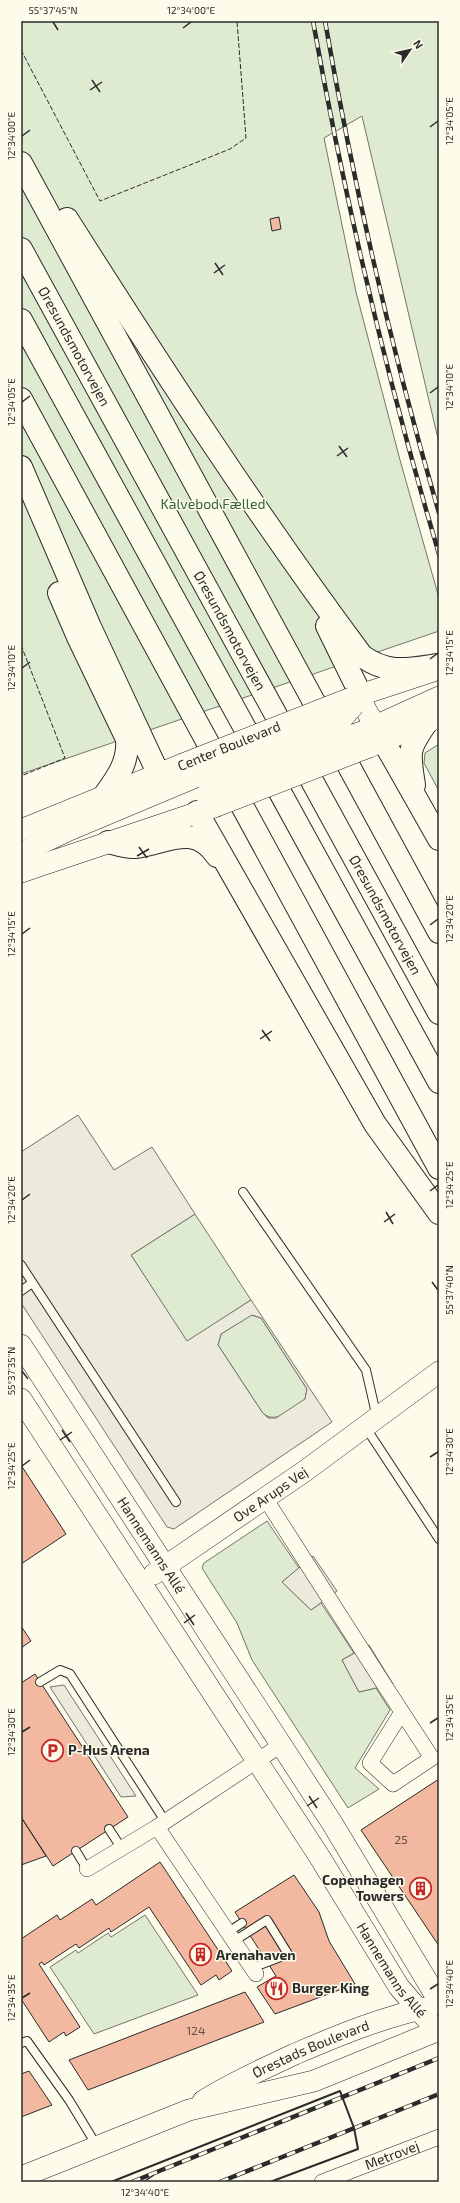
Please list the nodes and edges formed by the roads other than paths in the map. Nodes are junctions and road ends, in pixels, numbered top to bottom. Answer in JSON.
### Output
{"nodes":[{"id":1,"x":21,"y":147,"type":"edge"},
{"id":2,"x":21,"y":163,"type":"edge"},
{"id":3,"x":21,"y":249,"type":"edge"},
{"id":4,"x":21,"y":320,"type":"edge"},
{"id":5,"x":21,"y":399,"type":"edge"},
{"id":6,"x":21,"y":467,"type":"edge"},
{"id":7,"x":37,"y":505,"type":"junction"},
{"id":8,"x":304,"y":579,"type":"junction"},
{"id":9,"x":439,"y":667,"type":"edge"},
{"id":10,"x":439,"y":697,"type":"edge"},
{"id":11,"x":354,"y":700,"type":"junction"},
{"id":12,"x":433,"y":720,"type":"edge"},
{"id":13,"x":373,"y":737,"type":"junction"},
{"id":14,"x":164,"y":782,"type":"junction"},
{"id":15,"x":104,"y":796,"type":"junction"},
{"id":16,"x":416,"y":796,"type":"junction"},
{"id":17,"x":206,"y":805,"type":"junction"},
{"id":18,"x":21,"y":830,"type":"edge"},
{"id":19,"x":439,"y":839,"type":"edge"},
{"id":20,"x":108,"y":842,"type":"junction"},
{"id":21,"x":21,"y":853,"type":"edge"},
{"id":22,"x":21,"y":872,"type":"edge"},
{"id":23,"x":244,"y":894,"type":"junction"},
{"id":24,"x":439,"y":932,"type":"edge"},
{"id":25,"x":439,"y":1013,"type":"edge"},
{"id":26,"x":439,"y":1082,"type":"edge"},
{"id":27,"x":439,"y":1168,"type":"edge"},
{"id":28,"x":243,"y":1192,"type":"dead end"},
{"id":29,"x":439,"y":1213,"type":"edge"},
{"id":30,"x":21,"y":1265,"type":"edge"},
{"id":31,"x":32,"y":1283,"type":"junction"},
{"id":32,"x":21,"y":1291,"type":"edge"},
{"id":33,"x":21,"y":1345,"type":"edge"},
{"id":34,"x":439,"y":1372,"type":"edge"},
{"id":35,"x":439,"y":1381,"type":"edge"},
{"id":36,"x":21,"y":1399,"type":"edge"},
{"id":37,"x":396,"y":1404,"type":"junction"},
{"id":38,"x":371,"y":1423,"type":"junction"},
{"id":39,"x":265,"y":1498,"type":"junction"},
{"id":40,"x":176,"y":1502,"type":"dead end"},
{"id":41,"x":439,"y":1539,"type":"edge"},
{"id":42,"x":165,"y":1567,"type":"junction"},
{"id":43,"x":142,"y":1583,"type":"junction"},
{"id":44,"x":40,"y":1682,"type":"dead end"},
{"id":45,"x":402,"y":1712,"type":"junction"},
{"id":46,"x":281,"y":1745,"type":"junction"},
{"id":47,"x":257,"y":1761,"type":"junction"},
{"id":48,"x":161,"y":1824,"type":"junction"},
{"id":49,"x":109,"y":1830,"type":"dead end"},
{"id":50,"x":122,"y":1849,"type":"junction"},
{"id":51,"x":76,"y":1851,"type":"dead end"},
{"id":52,"x":87,"y":1869,"type":"joint"},
{"id":53,"x":242,"y":1923,"type":"dead end"},
{"id":54,"x":231,"y":1937,"type":"junction"},
{"id":55,"x":254,"y":1971,"type":"joint"},
{"id":56,"x":439,"y":2001,"type":"edge"},
{"id":57,"x":439,"y":2005,"type":"edge"},
{"id":58,"x":418,"y":2010,"type":"junction"},
{"id":59,"x":438,"y":2032,"type":"edge"},
{"id":60,"x":21,"y":2043,"type":"edge"},
{"id":61,"x":189,"y":2110,"type":"junction"},
{"id":62,"x":439,"y":2137,"type":"edge"},
{"id":63,"x":97,"y":2147,"type":"junction"},
{"id":64,"x":21,"y":2177,"type":"edge"},
{"id":65,"x":345,"y":2178,"type":"edge"},
{"id":66,"x":322,"y":2182,"type":"edge"}],
"edges":[{"from":1,"to":8,"type":"highway"},
{"from":2,"to":24,"type":"highway"},
{"from":3,"to":25,"type":"highway","name":"Øresundsmotorvejen"},
{"from":4,"to":26,"type":"highway"},
{"from":5,"to":27,"type":"highway"},
{"from":6,"to":7,"type":"highway"},
{"from":7,"to":14,"type":"highway"},
{"from":7,"to":15,"type":"highway"},
{"from":8,"to":9,"type":"highway"},
{"from":8,"to":11,"type":"highway"},
{"from":9,"to":11,"type":"street","name":"Center Boulevard"},
{"from":10,"to":13,"type":"street"},
{"from":11,"to":13,"type":"street"},
{"from":11,"to":14,"type":"street","name":"Center Boulevard","bridge":true},
{"from":12,"to":13,"type":"street"},
{"from":12,"to":16,"type":"highway"},
{"from":13,"to":16,"type":"highway"},
{"from":13,"to":17,"type":"street","bridge":true},
{"from":14,"to":15,"type":"street","name":"Center Boulevard"},
{"from":14,"to":17,"type":"street"},
{"from":14,"to":21,"type":"street"},
{"from":15,"to":18,"type":"street","name":"Center Boulevard"},
{"from":16,"to":19,"type":"highway"},
{"from":17,"to":20,"type":"street"},
{"from":17,"to":23,"type":"highway"},
{"from":20,"to":22,"type":"street"},
{"from":20,"to":23,"type":"highway"},
{"from":23,"to":29,"type":"highway"},
{"from":28,"to":38,"type":"lane"},
{"from":30,"to":31,"type":"lane"},
{"from":31,"to":32,"type":"lane"},
{"from":31,"to":40,"type":"lane"},
{"from":33,"to":42,"type":"street","name":"Hannemanns Allé"},
{"from":34,"to":37,"type":"street","name":"Ove Arups Vej"},
{"from":35,"to":37,"type":"street","name":"Ove Arups Vej"},
{"from":36,"to":43,"type":"street","name":"Hannemanns Allé"},
{"from":37,"to":38,"type":"street","name":"Ove Arups Vej"},
{"from":38,"to":39,"type":"street","name":"Ove Arups Vej"},
{"from":38,"to":41,"type":"lane"},
{"from":39,"to":42,"type":"street","name":"Ove Arups Vej"},
{"from":39,"to":45,"type":"street"},
{"from":42,"to":43,"type":"street","name":"Ove Arups Vej"},
{"from":42,"to":46,"type":"street","name":"Hannemanns Allé"},
{"from":43,"to":47,"type":"street","name":"Hannemanns Allé"},
{"from":44,"to":48,"type":"lane"},
{"from":45,"to":45,"type":"street"},
{"from":46,"to":47,"type":"street"},
{"from":46,"to":56,"type":"street","name":"Hannemanns Allé"},
{"from":47,"to":48,"type":"street"},
{"from":47,"to":58,"type":"street","name":"Hannemanns Allé"},
{"from":48,"to":50,"type":"street"},
{"from":48,"to":54,"type":"street"},
{"from":49,"to":50,"type":"lane"},
{"from":50,"to":52,"type":"street"},
{"from":51,"to":52,"type":"lane"},
{"from":53,"to":54,"type":"lane"},
{"from":54,"to":55,"type":"street"},
{"from":54,"to":55,"type":"lane"},
{"from":57,"to":58,"type":"street","name":"Ørestads Boulevard"},
{"from":58,"to":59,"type":"street","name":"Hannemanns Allé"},
{"from":58,"to":61,"type":"street","name":"Ørestads Boulevard"},
{"from":59,"to":61,"type":"street","name":"Ørestads Boulevard"},
{"from":60,"to":63,"type":"lane"},
{"from":61,"to":63,"type":"street","name":"Ørestads Boulevard"},
{"from":62,"to":65,"type":"street","name":"Metrovej"},
{"from":63,"to":64,"type":"street","name":"Ørestads Boulevard"},
{"from":65,"to":66,"type":"street","name":"Metrovej"}]}
